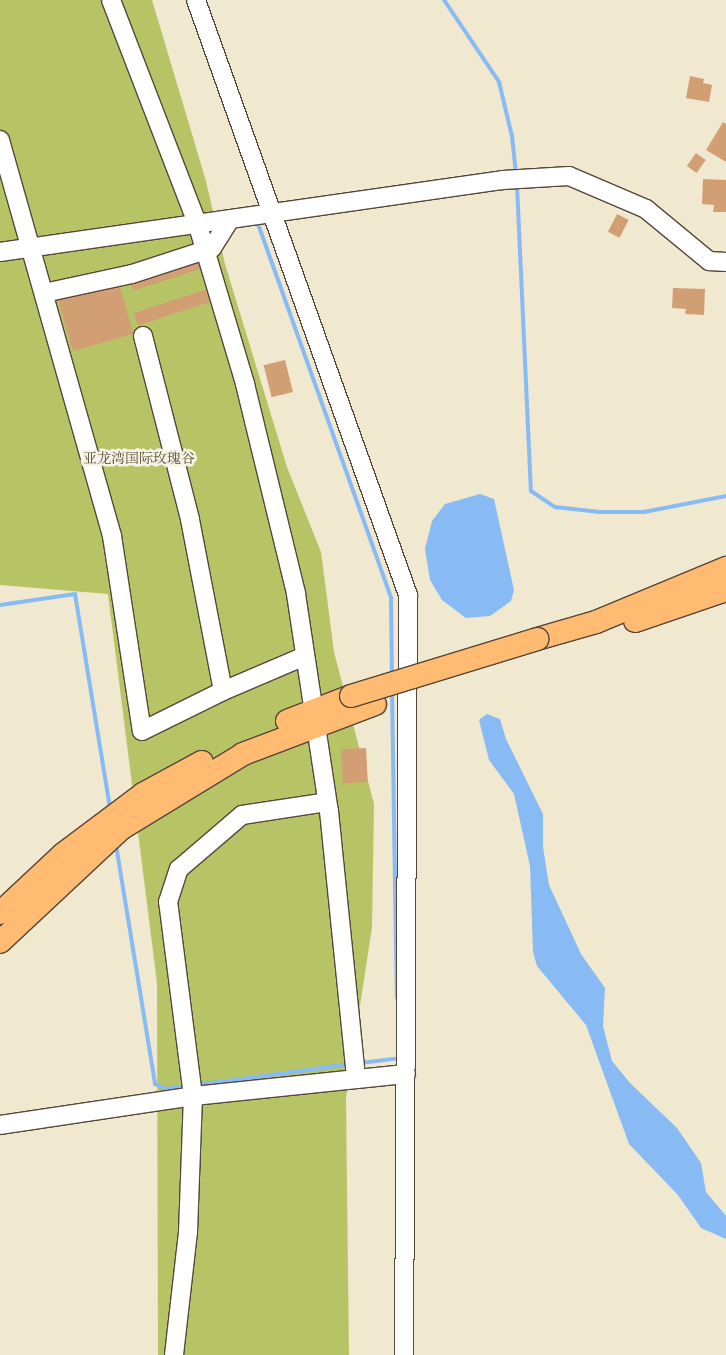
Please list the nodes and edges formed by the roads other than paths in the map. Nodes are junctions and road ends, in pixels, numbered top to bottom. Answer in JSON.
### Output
{"nodes":[{"id":1,"x":111,"y":0,"type":"edge"},
{"id":2,"x":196,"y":0,"type":"edge"},
{"id":3,"x":0,"y":140,"type":"edge"},
{"id":4,"x":271,"y":216,"type":"junction"},
{"id":5,"x":229,"y":222,"type":"junction"},
{"id":6,"x":198,"y":226,"type":"junction"},
{"id":7,"x":32,"y":246,"type":"junction"},
{"id":8,"x":0,"y":252,"type":"edge"},
{"id":9,"x":726,"y":262,"type":"edge"},
{"id":10,"x":44,"y":293,"type":"junction"},
{"id":11,"x":143,"y":336,"type":"dead end"},
{"id":12,"x":726,"y":568,"type":"edge"},
{"id":13,"x":726,"y":590,"type":"edge"},
{"id":14,"x":539,"y":646,"type":"junction"},
{"id":15,"x":305,"y":656,"type":"junction"},
{"id":16,"x":223,"y":691,"type":"junction"},
{"id":17,"x":320,"y":803,"type":"dead end"},
{"id":18,"x":0,"y":913,"type":"edge"},
{"id":19,"x":0,"y":942,"type":"edge"},
{"id":20,"x":406,"y":1074,"type":"junction"},
{"id":21,"x":356,"y":1079,"type":"junction"},
{"id":22,"x":192,"y":1096,"type":"junction"},
{"id":23,"x":0,"y":1125,"type":"edge"},
{"id":24,"x":174,"y":1355,"type":"edge"},
{"id":25,"x":404,"y":1355,"type":"edge"}],
"edges":[{"from":1,"to":6,"type":"street"},
{"from":2,"to":4,"type":"street"},
{"from":3,"to":7,"type":"street"},
{"from":4,"to":5,"type":"street"},
{"from":4,"to":9,"type":"street"},
{"from":4,"to":20,"type":"street"},
{"from":5,"to":6,"type":"street"},
{"from":5,"to":10,"type":"street"},
{"from":6,"to":7,"type":"street"},
{"from":6,"to":15,"type":"street"},
{"from":7,"to":8,"type":"street"},
{"from":7,"to":10,"type":"street"},
{"from":10,"to":16,"type":"street"},
{"from":11,"to":16,"type":"street"},
{"from":12,"to":14,"type":"main road"},
{"from":13,"to":14,"type":"main road"},
{"from":14,"to":18,"type":"main road","bridge":true},
{"from":14,"to":19,"type":"main road"},
{"from":15,"to":16,"type":"street"},
{"from":15,"to":21,"type":"street"},
{"from":17,"to":22,"type":"street"},
{"from":20,"to":21,"type":"street"},
{"from":20,"to":25,"type":"street"},
{"from":21,"to":22,"type":"street"},
{"from":22,"to":23,"type":"street"},
{"from":22,"to":24,"type":"street"}]}
